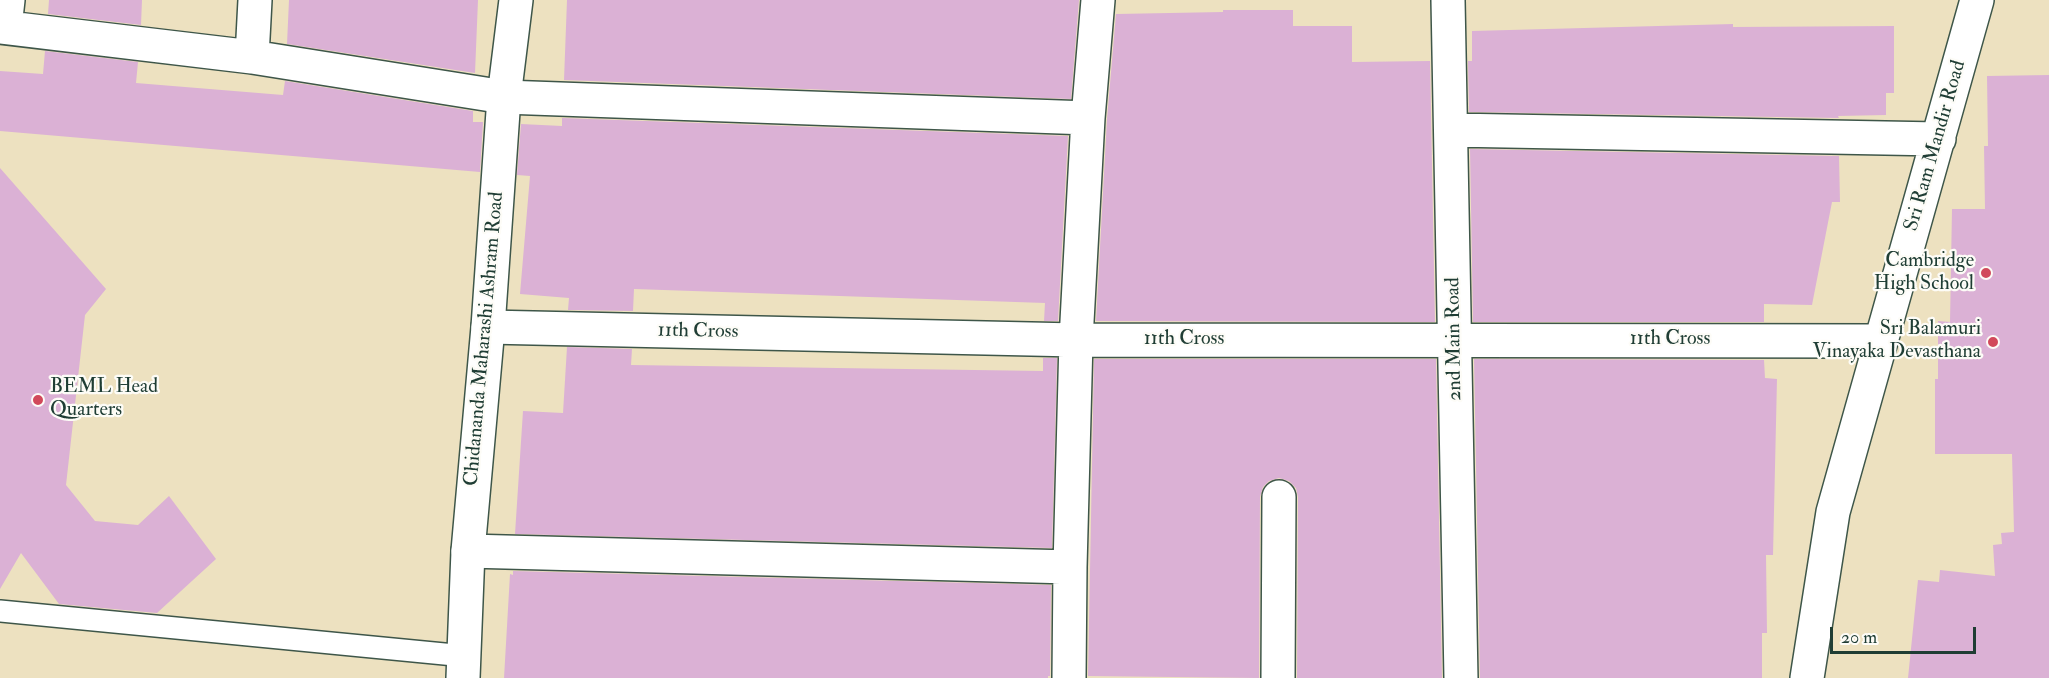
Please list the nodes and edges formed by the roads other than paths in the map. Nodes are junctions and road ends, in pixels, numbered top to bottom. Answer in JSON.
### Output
{"nodes":[{"id":1,"x":255,"y":0,"type":"edge"},
{"id":2,"x":516,"y":0,"type":"edge"},
{"id":3,"x":1098,"y":0,"type":"edge"},
{"id":4,"x":1448,"y":0,"type":"edge"},
{"id":5,"x":1977,"y":0,"type":"edge"},
{"id":6,"x":4,"y":18,"type":"edge"},
{"id":7,"x":252,"y":57,"type":"junction"},
{"id":8,"x":504,"y":98,"type":"junction"},
{"id":9,"x":1088,"y":118,"type":"junction"},
{"id":10,"x":1452,"y":130,"type":"junction"},
{"id":11,"x":1939,"y":139,"type":"junction"},
{"id":12,"x":488,"y":327,"type":"junction"},
{"id":13,"x":1076,"y":340,"type":"junction"},
{"id":14,"x":1455,"y":340,"type":"junction"},
{"id":15,"x":1881,"y":341,"type":"junction"},
{"id":16,"x":1279,"y":497,"type":"dead end"},
{"id":17,"x":468,"y":551,"type":"junction"},
{"id":18,"x":1070,"y":567,"type":"junction"},
{"id":19,"x":0,"y":611,"type":"edge"},
{"id":20,"x":464,"y":667,"type":"edge"},
{"id":21,"x":1069,"y":678,"type":"edge"},
{"id":22,"x":1278,"y":678,"type":"edge"},
{"id":23,"x":1461,"y":678,"type":"edge"},
{"id":24,"x":1807,"y":678,"type":"edge"}],
"edges":[{"from":1,"to":7,"type":"street"},
{"from":2,"to":8,"type":"street","name":"Chidananda Maharashi Ashram Road"},
{"from":3,"to":9,"type":"street"},
{"from":4,"to":10,"type":"street","name":"2nd Main Road"},
{"from":5,"to":11,"type":"street","name":"Sri Ram Mandir Road"},
{"from":6,"to":7,"type":"street"},
{"from":7,"to":8,"type":"street"},
{"from":8,"to":9,"type":"street"},
{"from":8,"to":12,"type":"street","name":"Chidananda Maharashi Ashram Road"},
{"from":9,"to":13,"type":"street"},
{"from":10,"to":11,"type":"street"},
{"from":10,"to":14,"type":"street","name":"2nd Main Road"},
{"from":11,"to":15,"type":"street","name":"Sri Ram Mandir Road"},
{"from":12,"to":13,"type":"street","name":"11th Cross"},
{"from":12,"to":17,"type":"street","name":"Chidananda Maharashi Ashram Road"},
{"from":13,"to":14,"type":"street","name":"11th Cross"},
{"from":13,"to":18,"type":"street"},
{"from":14,"to":15,"type":"street","name":"11th Cross"},
{"from":14,"to":23,"type":"street","name":"2nd Main Road"},
{"from":15,"to":24,"type":"street","name":"Sri Ram Mandir Road"},
{"from":16,"to":22,"type":"street"},
{"from":17,"to":18,"type":"street"},
{"from":17,"to":20,"type":"street","name":"Chidananda Maharashi Ashram Road"},
{"from":18,"to":21,"type":"street"},
{"from":19,"to":20,"type":"lane"}]}
